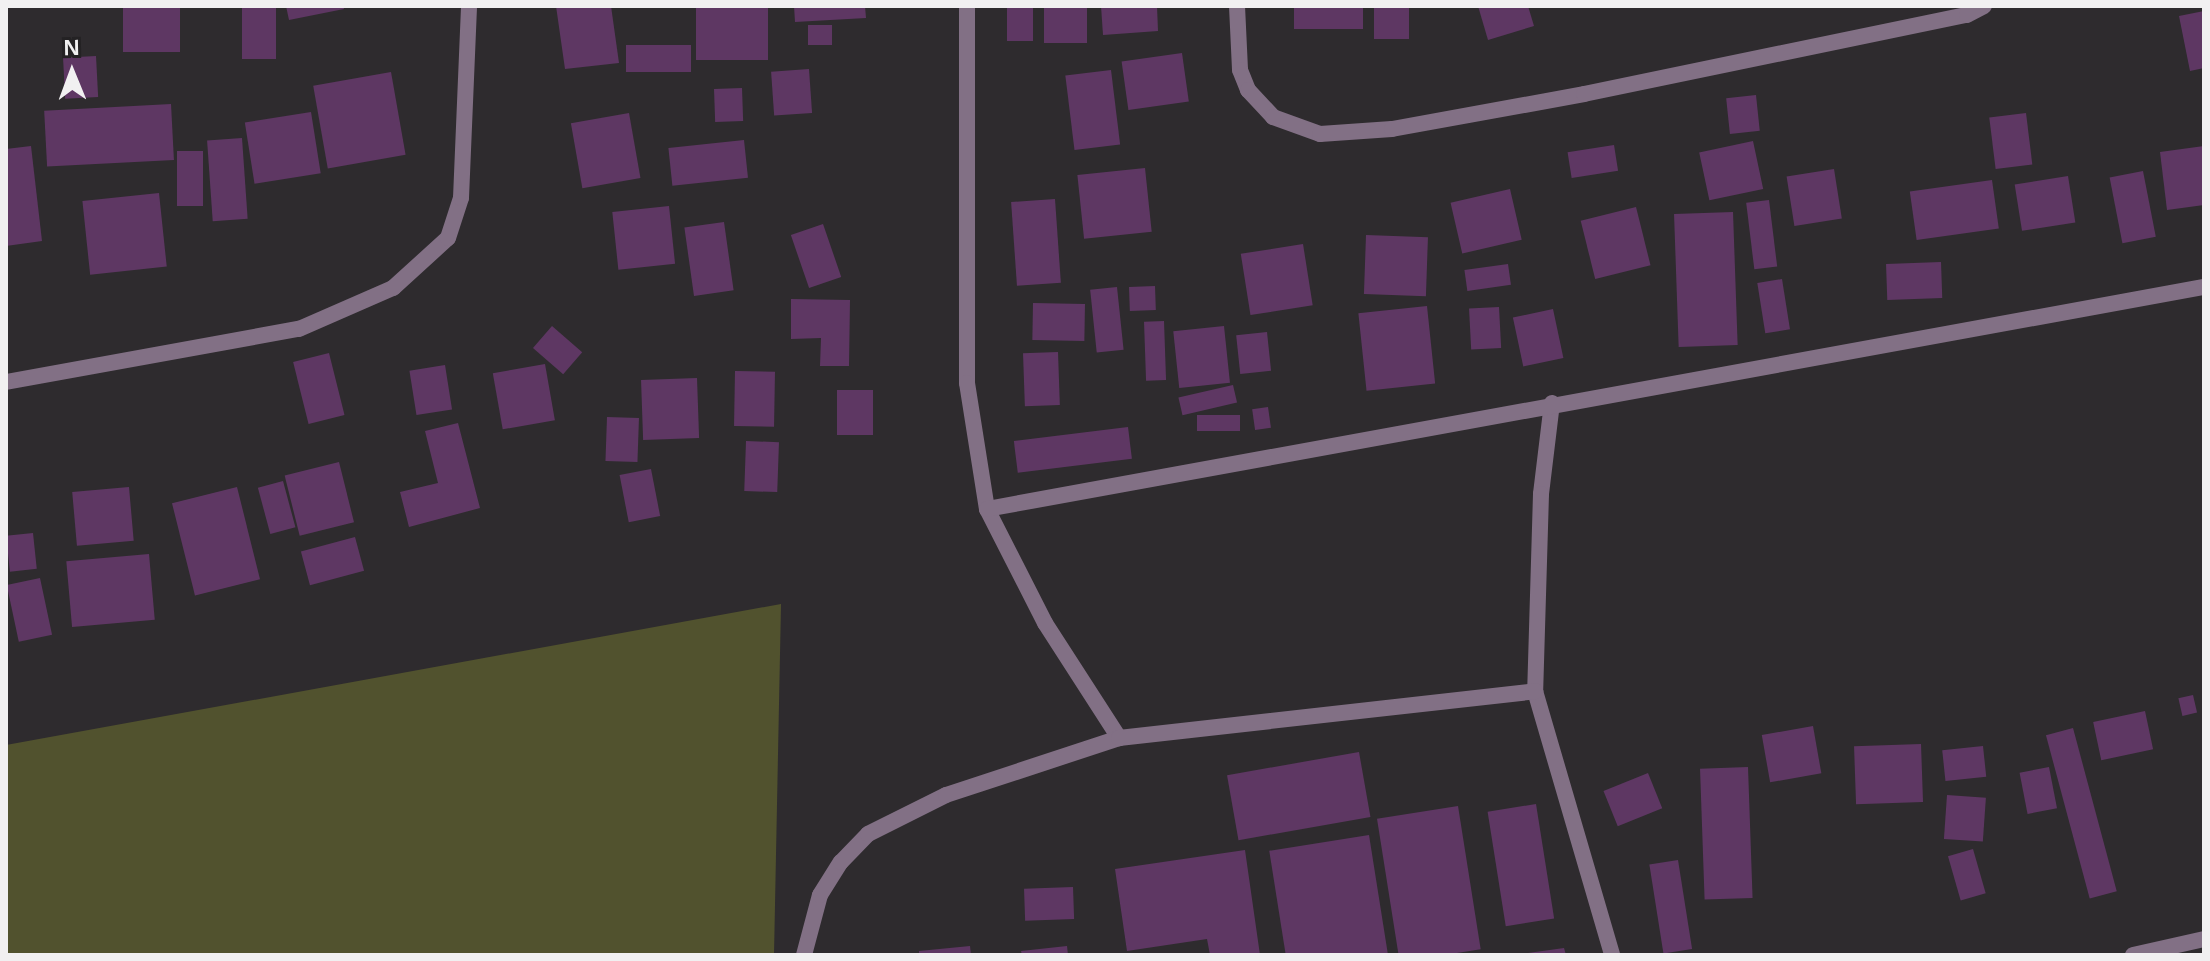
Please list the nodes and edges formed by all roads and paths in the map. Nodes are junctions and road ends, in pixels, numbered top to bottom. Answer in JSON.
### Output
{"nodes":[{"id":1,"x":469,"y":6,"type":"edge"},
{"id":2,"x":967,"y":6,"type":"edge"},
{"id":3,"x":1237,"y":6,"type":"edge"},
{"id":4,"x":1984,"y":6,"type":"edge"},
{"id":5,"x":2204,"y":287,"type":"edge"},
{"id":6,"x":6,"y":382,"type":"edge"},
{"id":7,"x":1552,"y":403,"type":"junction"},
{"id":8,"x":987,"y":509,"type":"junction"},
{"id":9,"x":1535,"y":691,"type":"junction"},
{"id":10,"x":1119,"y":738,"type":"junction"},
{"id":11,"x":2204,"y":939,"type":"edge"},
{"id":12,"x":804,"y":955,"type":"edge"},
{"id":13,"x":1612,"y":955,"type":"edge"},
{"id":14,"x":2133,"y":955,"type":"edge"}],
"edges":[{"from":1,"to":6,"type":"street"},
{"from":2,"to":8,"type":"street"},
{"from":3,"to":4,"type":"street"},
{"from":5,"to":7,"type":"street"},
{"from":7,"to":8,"type":"street"},
{"from":7,"to":9,"type":"street"},
{"from":8,"to":10,"type":"street"},
{"from":9,"to":10,"type":"street"},
{"from":9,"to":13,"type":"street"},
{"from":10,"to":12,"type":"street"},
{"from":11,"to":14,"type":"street"}]}
